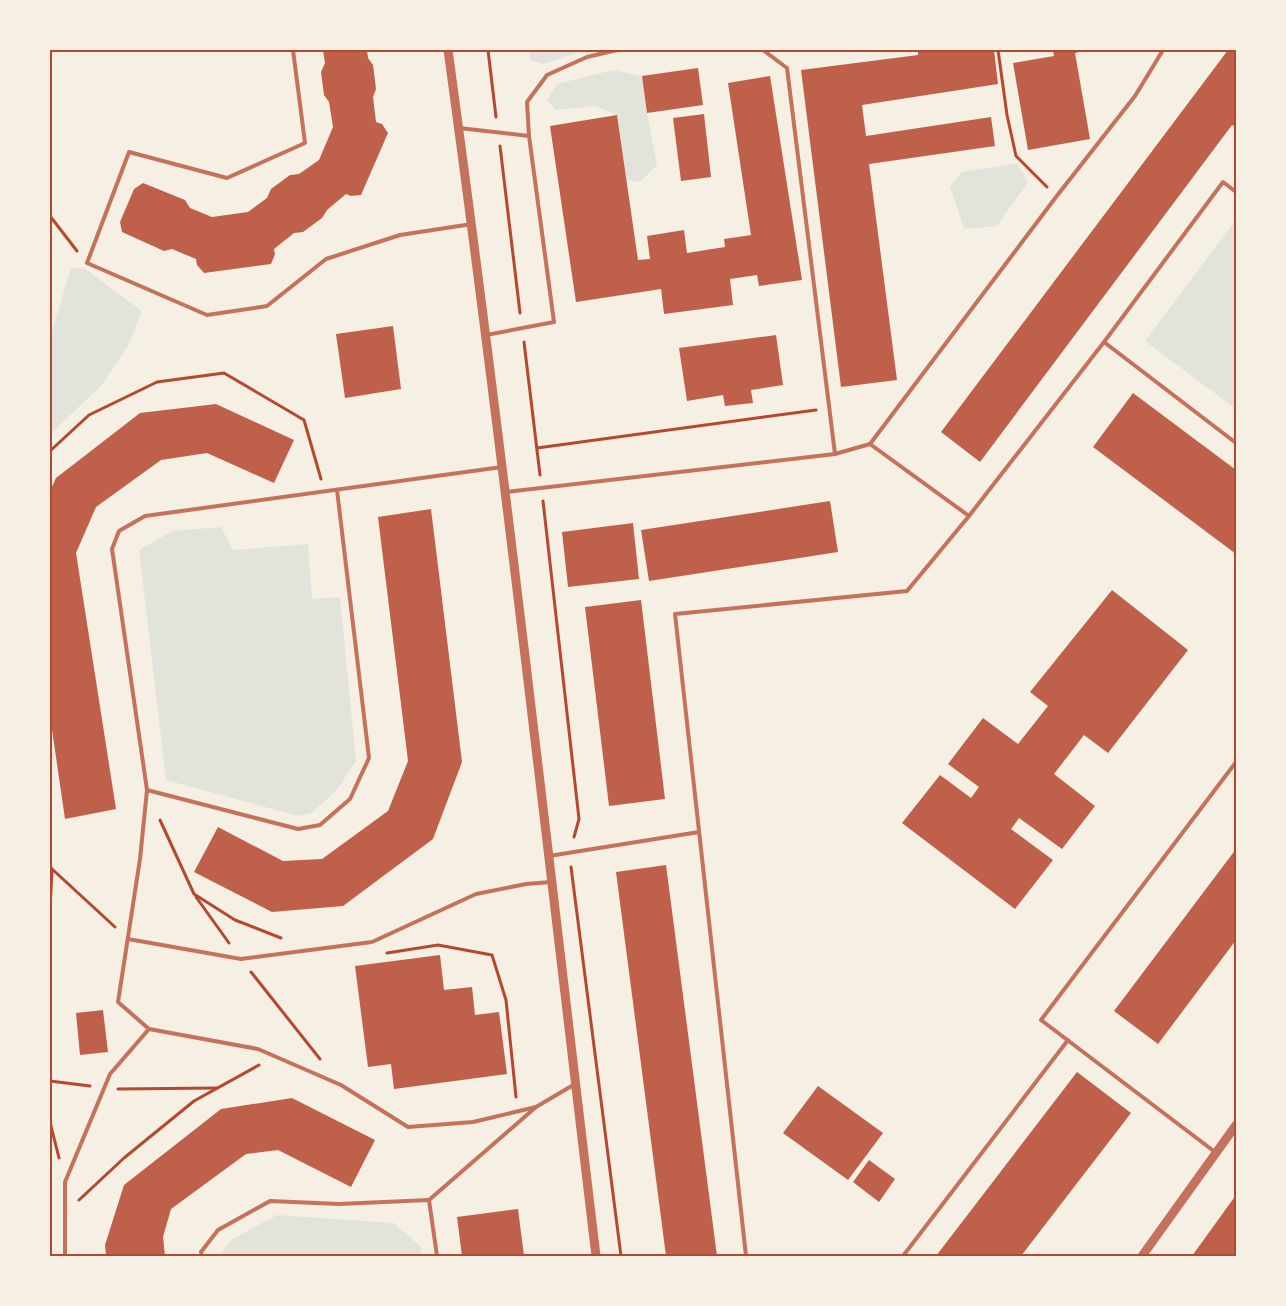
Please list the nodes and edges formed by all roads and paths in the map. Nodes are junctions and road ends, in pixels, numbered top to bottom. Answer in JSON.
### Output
{"nodes":[{"id":1,"x":293,"y":50,"type":"edge"},
{"id":2,"x":448,"y":50,"type":"edge"},
{"id":3,"x":488,"y":50,"type":"edge"},
{"id":4,"x":617,"y":50,"type":"edge"},
{"id":5,"x":763,"y":50,"type":"edge"},
{"id":6,"x":998,"y":50,"type":"edge"},
{"id":7,"x":1162,"y":50,"type":"edge"},
{"id":8,"x":458,"y":128,"type":"junction"},
{"id":9,"x":498,"y":133,"type":"junction"},
{"id":10,"x":529,"y":136,"type":"junction"},
{"id":11,"x":1236,"y":192,"type":"edge"},
{"id":12,"x":1056,"y":197,"type":"junction"},
{"id":13,"x":50,"y":216,"type":"edge"},
{"id":14,"x":472,"y":224,"type":"junction"},
{"id":15,"x":87,"y":263,"type":"junction"},
{"id":16,"x":522,"y":328,"type":"junction"},
{"id":17,"x":486,"y":335,"type":"junction"},
{"id":18,"x":1104,"y":342,"type":"junction"},
{"id":19,"x":819,"y":410,"type":"dead end"},
{"id":20,"x":1236,"y":443,"type":"edge"},
{"id":21,"x":870,"y":444,"type":"junction"},
{"id":22,"x":537,"y":448,"type":"junction"},
{"id":23,"x":50,"y":450,"type":"edge"},
{"id":24,"x":835,"y":454,"type":"junction"},
{"id":25,"x":502,"y":467,"type":"junction"},
{"id":26,"x":541,"y":488,"type":"junction"},
{"id":27,"x":337,"y":490,"type":"junction"},
{"id":28,"x":324,"y":492,"type":"junction"},
{"id":29,"x":505,"y":492,"type":"junction"},
{"id":30,"x":969,"y":516,"type":"junction"},
{"id":31,"x":1236,"y":762,"type":"edge"},
{"id":32,"x":147,"y":790,"type":"junction"},
{"id":33,"x":699,"y":832,"type":"junction"},
{"id":34,"x":570,"y":854,"type":"junction"},
{"id":35,"x":549,"y":856,"type":"junction"},
{"id":36,"x":51,"y":867,"type":"edge"},
{"id":37,"x":552,"y":882,"type":"junction"},
{"id":38,"x":194,"y":894,"type":"dead end"},
{"id":39,"x":50,"y":909,"type":"edge"},
{"id":40,"x":128,"y":939,"type":"junction"},
{"id":41,"x":241,"y":959,"type":"junction"},
{"id":42,"x":150,"y":1029,"type":"junction"},
{"id":43,"x":1068,"y":1040,"type":"junction"},
{"id":44,"x":274,"y":1056,"type":"junction"},
{"id":45,"x":50,"y":1081,"type":"edge"},
{"id":46,"x":341,"y":1084,"type":"junction"},
{"id":47,"x":575,"y":1084,"type":"junction"},
{"id":48,"x":104,"y":1088,"type":"junction"},
{"id":49,"x":218,"y":1088,"type":"junction"},
{"id":50,"x":536,"y":1107,"type":"junction"},
{"id":51,"x":50,"y":1122,"type":"edge"},
{"id":52,"x":1236,"y":1125,"type":"edge"},
{"id":53,"x":1215,"y":1152,"type":"junction"},
{"id":54,"x":65,"y":1182,"type":"junction"},
{"id":55,"x":429,"y":1200,"type":"junction"},
{"id":56,"x":65,"y":1214,"type":"junction"},
{"id":57,"x":65,"y":1256,"type":"edge"},
{"id":58,"x":202,"y":1256,"type":"edge"},
{"id":59,"x":438,"y":1256,"type":"edge"},
{"id":60,"x":596,"y":1256,"type":"edge"},
{"id":61,"x":621,"y":1256,"type":"edge"},
{"id":62,"x":746,"y":1256,"type":"edge"},
{"id":63,"x":903,"y":1256,"type":"edge"},
{"id":64,"x":1142,"y":1256,"type":"edge"}],
"edges":[{"from":1,"to":15,"type":"lane"},
{"from":2,"to":8,"type":"street"},
{"from":3,"to":9,"type":"path"},
{"from":4,"to":10,"type":"lane"},
{"from":5,"to":24,"type":"lane"},
{"from":6,"to":12,"type":"path"},
{"from":7,"to":12,"type":"lane"},
{"from":8,"to":9,"type":"lane"},
{"from":8,"to":14,"type":"street"},
{"from":9,"to":10,"type":"lane"},
{"from":9,"to":16,"type":"path"},
{"from":10,"to":16,"type":"lane"},
{"from":11,"to":18,"type":"lane"},
{"from":12,"to":21,"type":"lane"},
{"from":13,"to":15,"type":"path"},
{"from":14,"to":15,"type":"lane"},
{"from":14,"to":17,"type":"street"},
{"from":16,"to":17,"type":"lane"},
{"from":16,"to":22,"type":"path"},
{"from":17,"to":25,"type":"street"},
{"from":18,"to":20,"type":"lane"},
{"from":18,"to":30,"type":"lane"},
{"from":19,"to":22,"type":"path"},
{"from":21,"to":24,"type":"lane"},
{"from":21,"to":30,"type":"lane"},
{"from":22,"to":26,"type":"path"},
{"from":23,"to":28,"type":"path"},
{"from":24,"to":26,"type":"lane"},
{"from":25,"to":27,"type":"lane"},
{"from":25,"to":29,"type":"street"},
{"from":26,"to":29,"type":"lane"},
{"from":26,"to":34,"type":"path"},
{"from":27,"to":28,"type":"lane"},
{"from":27,"to":32,"type":"lane"},
{"from":28,"to":32,"type":"lane"},
{"from":29,"to":35,"type":"street"},
{"from":30,"to":33,"type":"lane"},
{"from":31,"to":43,"type":"lane"},
{"from":32,"to":40,"type":"lane"},
{"from":33,"to":34,"type":"lane"},
{"from":33,"to":62,"type":"lane"},
{"from":34,"to":35,"type":"lane"},
{"from":34,"to":61,"type":"path"},
{"from":35,"to":37,"type":"street"},
{"from":36,"to":39,"type":"path"},
{"from":36,"to":40,"type":"path"},
{"from":37,"to":41,"type":"lane"},
{"from":37,"to":47,"type":"street"},
{"from":38,"to":41,"type":"path"},
{"from":40,"to":41,"type":"lane"},
{"from":40,"to":42,"type":"lane"},
{"from":41,"to":46,"type":"path"},
{"from":42,"to":44,"type":"lane"},
{"from":42,"to":48,"type":"lane"},
{"from":43,"to":53,"type":"lane"},
{"from":43,"to":63,"type":"lane"},
{"from":44,"to":46,"type":"lane"},
{"from":44,"to":49,"type":"path"},
{"from":45,"to":48,"type":"path"},
{"from":46,"to":50,"type":"lane"},
{"from":47,"to":50,"type":"lane"},
{"from":47,"to":60,"type":"street"},
{"from":48,"to":49,"type":"path"},
{"from":48,"to":54,"type":"lane"},
{"from":49,"to":56,"type":"path"},
{"from":50,"to":55,"type":"lane"},
{"from":51,"to":54,"type":"path"},
{"from":52,"to":53,"type":"street"},
{"from":53,"to":64,"type":"street"},
{"from":54,"to":56,"type":"lane"},
{"from":55,"to":58,"type":"lane"},
{"from":55,"to":59,"type":"lane"},
{"from":56,"to":57,"type":"lane"}]}
